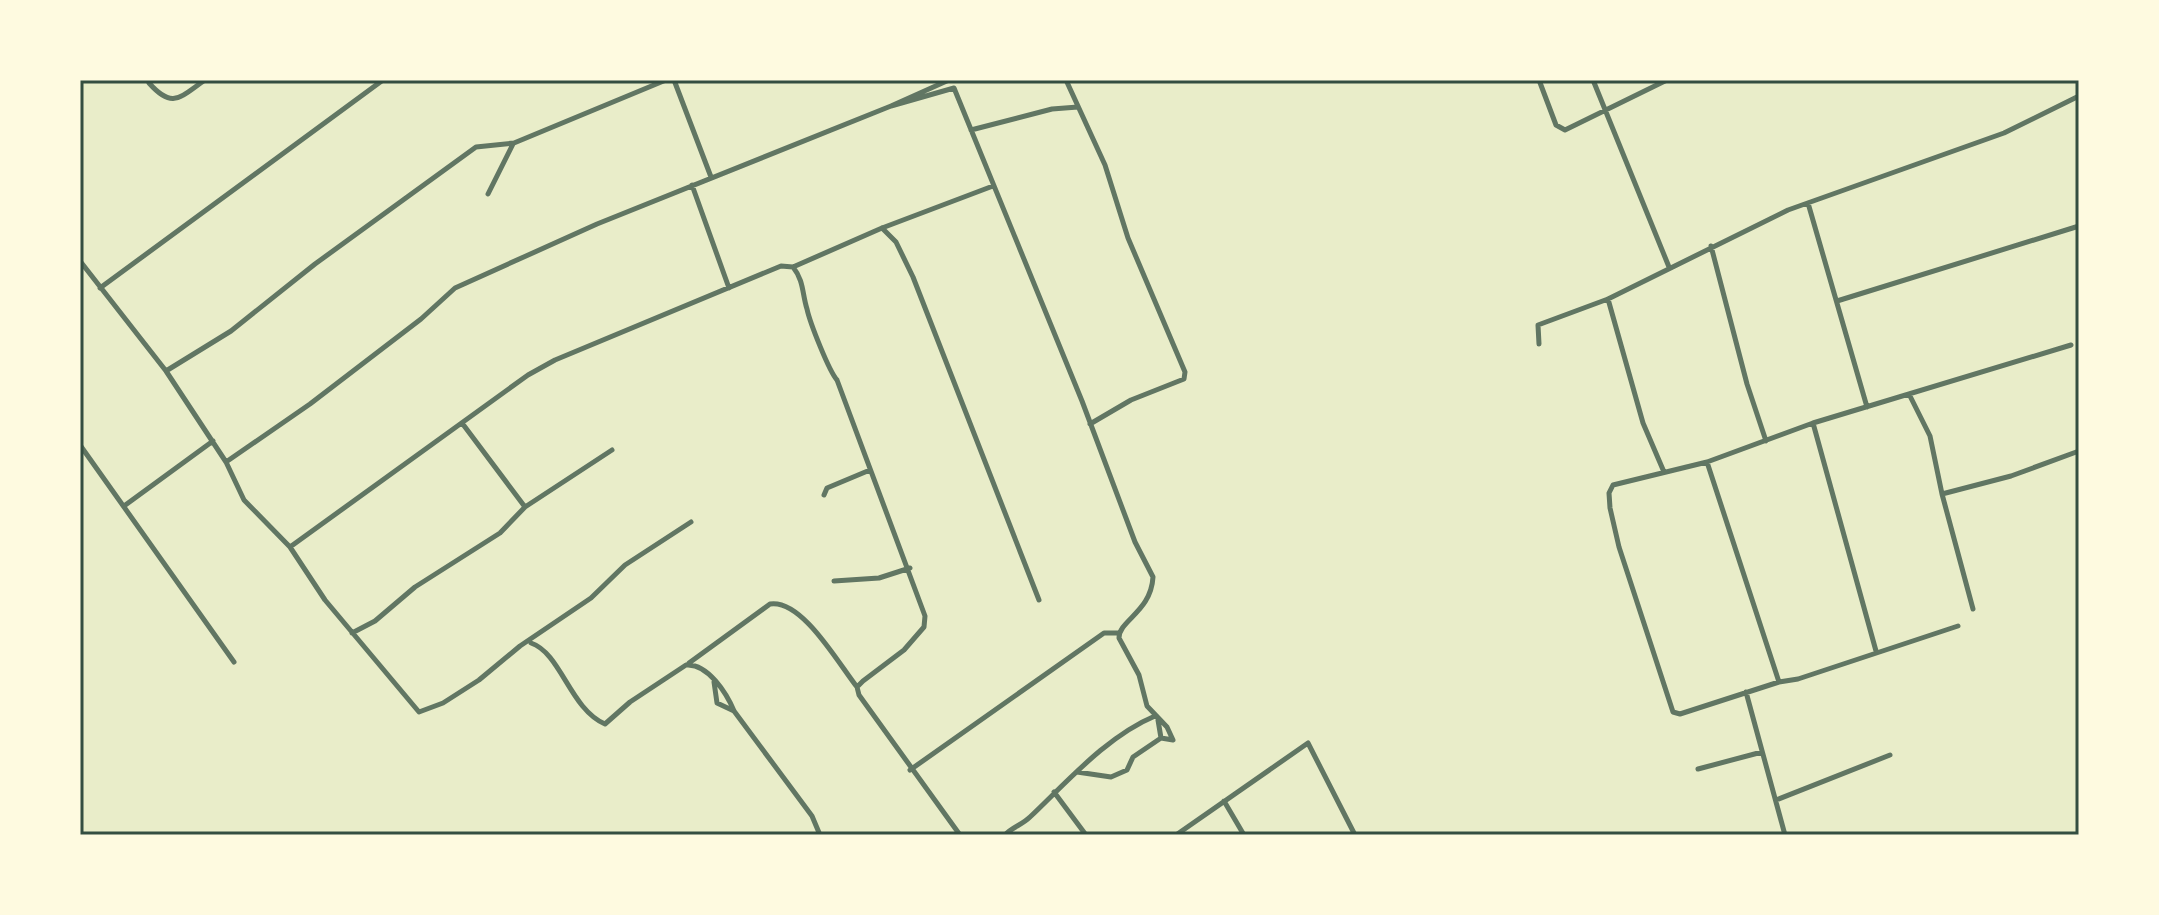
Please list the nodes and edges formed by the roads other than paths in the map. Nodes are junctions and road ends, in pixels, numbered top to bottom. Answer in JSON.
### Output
{"nodes":[{"id":1,"x":205,"y":80,"type":"edge"},
{"id":2,"x":383,"y":80,"type":"edge"},
{"id":3,"x":666,"y":80,"type":"edge"},
{"id":4,"x":674,"y":80,"type":"edge"},
{"id":5,"x":949,"y":80,"type":"edge"},
{"id":6,"x":1066,"y":80,"type":"edge"},
{"id":7,"x":1539,"y":80,"type":"edge"},
{"id":8,"x":1593,"y":80,"type":"edge"},
{"id":9,"x":1667,"y":80,"type":"edge"},
{"id":10,"x":149,"y":83,"type":"dead end"},
{"id":11,"x":2079,"y":96,"type":"edge"},
{"id":12,"x":891,"y":106,"type":"junction"},
{"id":13,"x":1078,"y":107,"type":"junction"},
{"id":14,"x":1607,"y":112,"type":"junction"},
{"id":15,"x":971,"y":130,"type":"junction"},
{"id":16,"x":514,"y":143,"type":"junction"},
{"id":17,"x":711,"y":177,"type":"junction"},
{"id":18,"x":692,"y":185,"type":"junction"},
{"id":19,"x":993,"y":186,"type":"junction"},
{"id":20,"x":488,"y":194,"type":"dead end"},
{"id":21,"x":1808,"y":203,"type":"junction"},
{"id":22,"x":2079,"y":226,"type":"edge"},
{"id":23,"x":882,"y":228,"type":"junction"},
{"id":24,"x":1711,"y":246,"type":"junction"},
{"id":25,"x":80,"y":261,"type":"edge"},
{"id":26,"x":793,"y":267,"type":"junction"},
{"id":27,"x":1669,"y":267,"type":"junction"},
{"id":28,"x":100,"y":288,"type":"junction"},
{"id":29,"x":729,"y":288,"type":"junction"},
{"id":30,"x":1608,"y":299,"type":"junction"},
{"id":31,"x":1837,"y":301,"type":"junction"},
{"id":32,"x":1539,"y":344,"type":"dead end"},
{"id":33,"x":2071,"y":345,"type":"dead end"},
{"id":34,"x":166,"y":371,"type":"junction"},
{"id":35,"x":1909,"y":394,"type":"junction"},
{"id":36,"x":1867,"y":407,"type":"junction"},
{"id":37,"x":462,"y":423,"type":"junction"},
{"id":38,"x":1813,"y":423,"type":"junction"},
{"id":39,"x":1090,"y":424,"type":"junction"},
{"id":40,"x":213,"y":441,"type":"junction"},
{"id":41,"x":1766,"y":441,"type":"junction"},
{"id":42,"x":80,"y":445,"type":"edge"},
{"id":43,"x":612,"y":450,"type":"dead end"},
{"id":44,"x":2079,"y":451,"type":"edge"},
{"id":45,"x":226,"y":462,"type":"junction"},
{"id":46,"x":1707,"y":462,"type":"junction"},
{"id":47,"x":870,"y":470,"type":"junction"},
{"id":48,"x":1664,"y":472,"type":"junction"},
{"id":49,"x":1942,"y":494,"type":"junction"},
{"id":50,"x":824,"y":495,"type":"dead end"},
{"id":51,"x":124,"y":506,"type":"junction"},
{"id":52,"x":525,"y":507,"type":"junction"},
{"id":53,"x":691,"y":522,"type":"dead end"},
{"id":54,"x":290,"y":547,"type":"junction"},
{"id":55,"x":910,"y":568,"type":"junction"},
{"id":56,"x":834,"y":581,"type":"dead end"},
{"id":57,"x":1039,"y":600,"type":"dead end"},
{"id":58,"x":1973,"y":609,"type":"dead end"},
{"id":59,"x":1958,"y":626,"type":"dead end"},
{"id":60,"x":352,"y":633,"type":"junction"},
{"id":61,"x":1118,"y":633,"type":"junction"},
{"id":62,"x":530,"y":643,"type":"junction"},
{"id":63,"x":1876,"y":651,"type":"junction"},
{"id":64,"x":234,"y":662,"type":"dead end"},
{"id":65,"x":686,"y":665,"type":"junction"},
{"id":66,"x":713,"y":681,"type":"junction"},
{"id":67,"x":1779,"y":682,"type":"junction"},
{"id":68,"x":857,"y":687,"type":"junction"},
{"id":69,"x":1746,"y":692,"type":"junction"},
{"id":70,"x":1147,"y":706,"type":"junction"},
{"id":71,"x":734,"y":711,"type":"junction"},
{"id":72,"x":1157,"y":717,"type":"junction"},
{"id":73,"x":1140,"y":722,"type":"junction"},
{"id":74,"x":1161,"y":738,"type":"junction"},
{"id":75,"x":1762,"y":752,"type":"junction"},
{"id":76,"x":1890,"y":755,"type":"dead end"},
{"id":77,"x":1698,"y":769,"type":"dead end"},
{"id":78,"x":910,"y":770,"type":"junction"},
{"id":79,"x":1077,"y":772,"type":"junction"},
{"id":80,"x":1054,"y":792,"type":"junction"},
{"id":81,"x":1776,"y":800,"type":"junction"},
{"id":82,"x":1224,"y":801,"type":"junction"},
{"id":83,"x":820,"y":835,"type":"edge"},
{"id":84,"x":960,"y":835,"type":"edge"},
{"id":85,"x":1005,"y":835,"type":"edge"},
{"id":86,"x":1086,"y":835,"type":"edge"},
{"id":87,"x":1176,"y":835,"type":"edge"},
{"id":88,"x":1244,"y":835,"type":"edge"},
{"id":89,"x":1355,"y":835,"type":"edge"},
{"id":90,"x":1785,"y":835,"type":"edge"}],
"edges":[{"from":1,"to":10,"type":"street"},
{"from":2,"to":28,"type":"street"},
{"from":3,"to":16,"type":"street"},
{"from":4,"to":17,"type":"street"},
{"from":5,"to":12,"type":"street"},
{"from":6,"to":13,"type":"street"},
{"from":7,"to":14,"type":"street"},
{"from":8,"to":14,"type":"street"},
{"from":9,"to":14,"type":"street"},
{"from":11,"to":21,"type":"street"},
{"from":12,"to":15,"type":"street"},
{"from":12,"to":17,"type":"street"},
{"from":13,"to":15,"type":"street"},
{"from":13,"to":39,"type":"street"},
{"from":14,"to":27,"type":"street"},
{"from":15,"to":19,"type":"street"},
{"from":16,"to":20,"type":"street"},
{"from":16,"to":34,"type":"street"},
{"from":17,"to":18,"type":"street"},
{"from":18,"to":29,"type":"street"},
{"from":18,"to":45,"type":"street"},
{"from":19,"to":23,"type":"street"},
{"from":19,"to":39,"type":"street"},
{"from":21,"to":24,"type":"street"},
{"from":21,"to":31,"type":"street"},
{"from":22,"to":31,"type":"street"},
{"from":23,"to":26,"type":"street"},
{"from":23,"to":57,"type":"street"},
{"from":24,"to":27,"type":"street"},
{"from":24,"to":41,"type":"street"},
{"from":25,"to":28,"type":"street"},
{"from":26,"to":29,"type":"street"},
{"from":26,"to":47,"type":"street"},
{"from":27,"to":30,"type":"street"},
{"from":28,"to":34,"type":"street"},
{"from":29,"to":37,"type":"street"},
{"from":30,"to":32,"type":"street"},
{"from":30,"to":48,"type":"street"},
{"from":31,"to":36,"type":"street"},
{"from":33,"to":35,"type":"street"},
{"from":34,"to":40,"type":"street"},
{"from":35,"to":36,"type":"street"},
{"from":35,"to":49,"type":"street"},
{"from":36,"to":38,"type":"street"},
{"from":37,"to":52,"type":"street"},
{"from":37,"to":54,"type":"street"},
{"from":38,"to":41,"type":"street"},
{"from":38,"to":63,"type":"street"},
{"from":39,"to":61,"type":"street"},
{"from":40,"to":45,"type":"street"},
{"from":40,"to":51,"type":"street"},
{"from":41,"to":46,"type":"street"},
{"from":42,"to":51,"type":"street"},
{"from":43,"to":52,"type":"street"},
{"from":44,"to":49,"type":"street"},
{"from":45,"to":54,"type":"street"},
{"from":46,"to":48,"type":"street"},
{"from":46,"to":67,"type":"street"},
{"from":47,"to":50,"type":"street"},
{"from":47,"to":55,"type":"street"},
{"from":48,"to":69,"type":"street"},
{"from":49,"to":58,"type":"street"},
{"from":51,"to":64,"type":"street"},
{"from":52,"to":60,"type":"street"},
{"from":53,"to":62,"type":"street"},
{"from":54,"to":60,"type":"street"},
{"from":55,"to":56,"type":"street"},
{"from":55,"to":68,"type":"street"},
{"from":59,"to":63,"type":"street"},
{"from":60,"to":62,"type":"street"},
{"from":61,"to":70,"type":"street"},
{"from":61,"to":78,"type":"street"},
{"from":62,"to":65,"type":"street"},
{"from":63,"to":67,"type":"street"},
{"from":65,"to":66,"type":"street"},
{"from":65,"to":68,"type":"street"},
{"from":66,"to":71,"type":"street"},
{"from":66,"to":71,"type":"street"},
{"from":67,"to":69,"type":"street"},
{"from":68,"to":78,"type":"street"},
{"from":69,"to":75,"type":"street"},
{"from":70,"to":72,"type":"street"},
{"from":70,"to":73,"type":"street"},
{"from":71,"to":83,"type":"street"},
{"from":72,"to":73,"type":"street"},
{"from":72,"to":74,"type":"street"},
{"from":72,"to":74,"type":"street"},
{"from":73,"to":79,"type":"street"},
{"from":74,"to":79,"type":"street"},
{"from":75,"to":77,"type":"street"},
{"from":75,"to":81,"type":"street"},
{"from":76,"to":81,"type":"street"},
{"from":78,"to":84,"type":"street"},
{"from":79,"to":80,"type":"street"},
{"from":80,"to":85,"type":"street"},
{"from":80,"to":86,"type":"street"},
{"from":81,"to":90,"type":"street"},
{"from":82,"to":87,"type":"street"},
{"from":82,"to":88,"type":"street"},
{"from":82,"to":89,"type":"street"}]}
